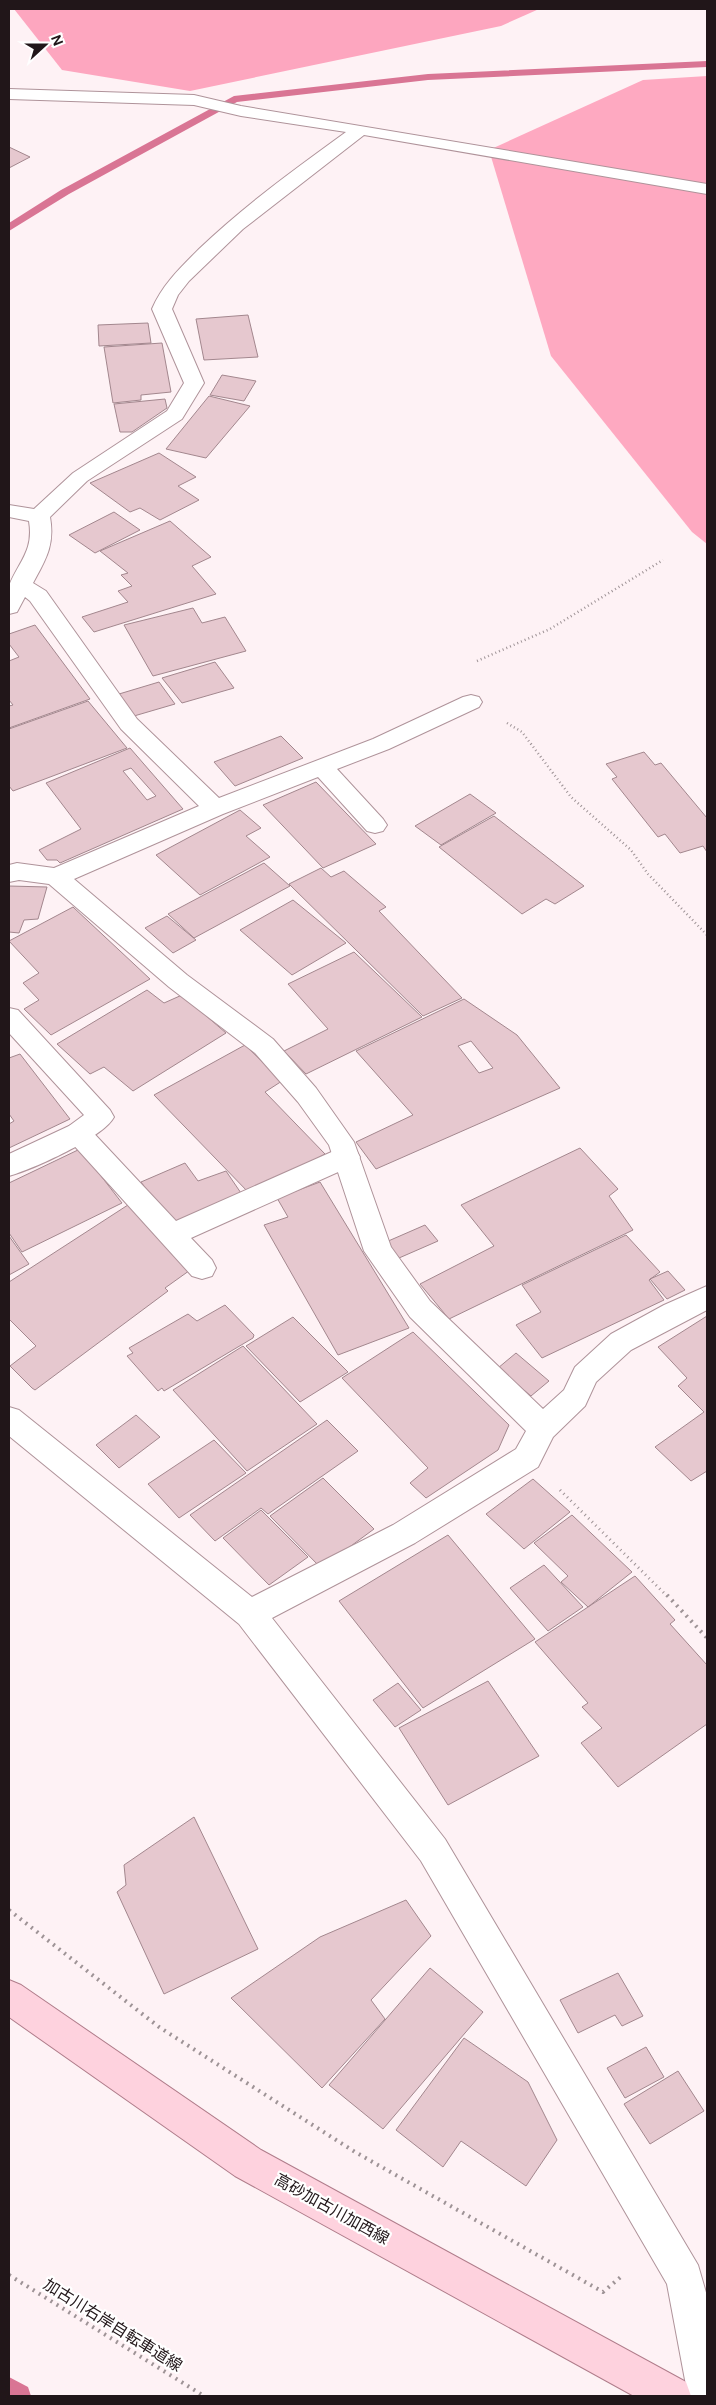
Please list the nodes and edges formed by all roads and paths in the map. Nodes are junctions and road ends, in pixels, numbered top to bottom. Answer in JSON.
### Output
{"nodes":[{"id":1,"x":9,"y":94,"type":"edge"},
{"id":2,"x":360,"y":130,"type":"junction"},
{"id":3,"x":707,"y":189,"type":"edge"},
{"id":4,"x":9,"y":511,"type":"edge"},
{"id":5,"x":39,"y":516,"type":"junction"},
{"id":6,"x":663,"y":560,"type":"dead end"},
{"id":7,"x":22,"y":585,"type":"junction"},
{"id":8,"x":9,"y":607,"type":"edge"},
{"id":9,"x":471,"y":702,"type":"junction"},
{"id":10,"x":322,"y":767,"type":"junction"},
{"id":11,"x":214,"y":808,"type":"junction"},
{"id":12,"x":375,"y":825,"type":"dead end"},
{"id":13,"x":12,"y":866,"type":"edge"},
{"id":14,"x":56,"y":877,"type":"junction"},
{"id":15,"x":707,"y":935,"type":"edge"},
{"id":16,"x":9,"y":1017,"type":"edge"},
{"id":17,"x":78,"y":1132,"type":"junction"},
{"id":18,"x":346,"y":1157,"type":"junction"},
{"id":19,"x":9,"y":1166,"type":"edge"},
{"id":20,"x":173,"y":1234,"type":"junction"},
{"id":21,"x":202,"y":1268,"type":"dead end"},
{"id":22,"x":707,"y":1297,"type":"edge"},
{"id":23,"x":9,"y":1419,"type":"edge"},
{"id":24,"x":543,"y":1428,"type":"junction"},
{"id":25,"x":527,"y":1458,"type":"junction"},
{"id":26,"x":250,"y":1614,"type":"junction"},
{"id":27,"x":707,"y":1638,"type":"edge"},
{"id":28,"x":9,"y":1910,"type":"edge"},
{"id":29,"x":9,"y":1996,"type":"edge"},
{"id":30,"x":664,"y":2242,"type":"junction"},
{"id":31,"x":9,"y":2275,"type":"edge"},
{"id":32,"x":204,"y":2396,"type":"edge"},
{"id":33,"x":672,"y":2396,"type":"edge"},
{"id":34,"x":707,"y":2396,"type":"edge"}],
"edges":[{"from":1,"to":2,"type":"street"},
{"from":2,"to":3,"type":"street"},
{"from":2,"to":5,"type":"street"},
{"from":4,"to":5,"type":"street"},
{"from":5,"to":7,"type":"street"},
{"from":6,"to":9,"type":"path"},
{"from":7,"to":8,"type":"street"},
{"from":7,"to":11,"type":"street"},
{"from":9,"to":10,"type":"street"},
{"from":9,"to":15,"type":"path"},
{"from":10,"to":11,"type":"street"},
{"from":10,"to":12,"type":"street"},
{"from":11,"to":14,"type":"street"},
{"from":13,"to":14,"type":"street"},
{"from":14,"to":18,"type":"street"},
{"from":16,"to":17,"type":"street"},
{"from":17,"to":19,"type":"street"},
{"from":17,"to":20,"type":"street"},
{"from":18,"to":20,"type":"street"},
{"from":18,"to":24,"type":"street"},
{"from":20,"to":21,"type":"street"},
{"from":22,"to":24,"type":"street"},
{"from":23,"to":26,"type":"street"},
{"from":24,"to":25,"type":"street"},
{"from":25,"to":26,"type":"street"},
{"from":25,"to":27,"type":"path"},
{"from":26,"to":30,"type":"street"},
{"from":28,"to":30,"type":"path"},
{"from":29,"to":33,"type":"main road","name":"高砂加古川加西線"},
{"from":30,"to":34,"type":"street"},
{"from":31,"to":32,"type":"path","name":"加古川右岸自転車道線"}]}
